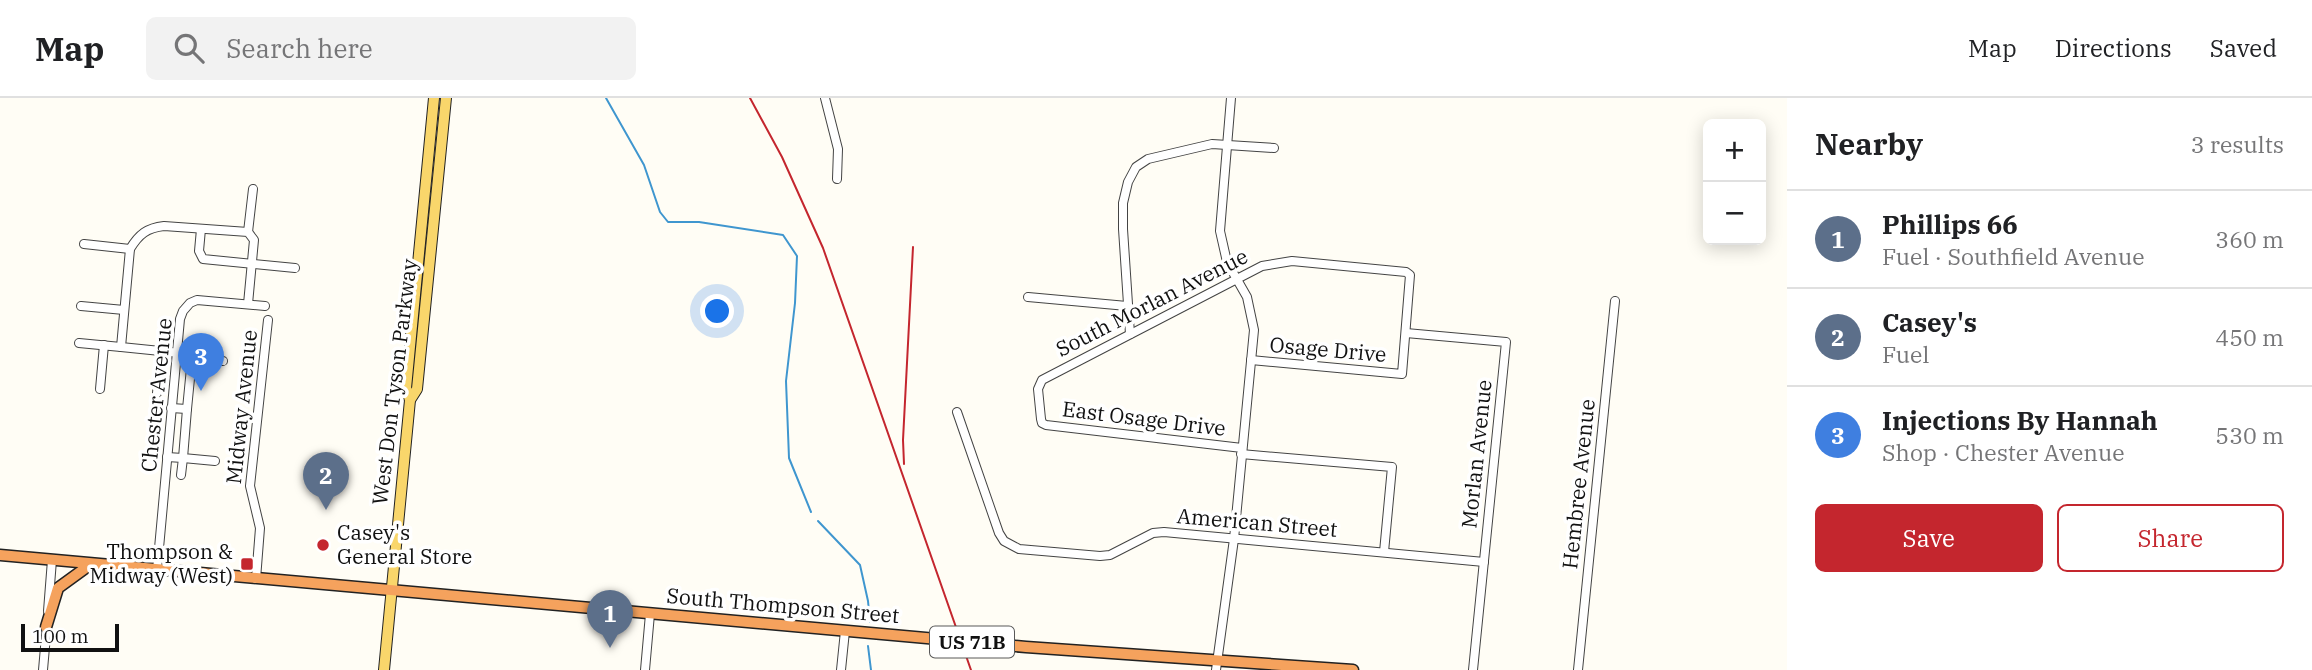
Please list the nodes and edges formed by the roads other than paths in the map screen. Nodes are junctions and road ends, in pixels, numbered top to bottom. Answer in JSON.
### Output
{"nodes":[{"id":1,"x":434,"y":98,"type":"edge"},
{"id":2,"x":446,"y":98,"type":"edge"},
{"id":3,"x":825,"y":98,"type":"edge"},
{"id":4,"x":1231,"y":98,"type":"edge"},
{"id":5,"x":1227,"y":145,"type":"junction"},
{"id":6,"x":1274,"y":148,"type":"dead end"},
{"id":7,"x":837,"y":179,"type":"dead end"},
{"id":8,"x":253,"y":188,"type":"dead end"},
{"id":9,"x":201,"y":229,"type":"junction"},
{"id":10,"x":248,"y":232,"type":"junction"},
{"id":11,"x":84,"y":244,"type":"dead end"},
{"id":12,"x":130,"y":249,"type":"junction"},
{"id":13,"x":252,"y":264,"type":"junction"},
{"id":14,"x":295,"y":268,"type":"dead end"},
{"id":15,"x":1237,"y":279,"type":"junction"},
{"id":16,"x":1028,"y":297,"type":"dead end"},
{"id":17,"x":1615,"y":302,"type":"dead end"},
{"id":18,"x":248,"y":304,"type":"junction"},
{"id":19,"x":81,"y":306,"type":"dead end"},
{"id":20,"x":265,"y":306,"type":"dead end"},
{"id":21,"x":1127,"y":306,"type":"junction"},
{"id":22,"x":124,"y":310,"type":"junction"},
{"id":23,"x":268,"y":320,"type":"dead end"},
{"id":24,"x":1406,"y":333,"type":"junction"},
{"id":25,"x":1130,"y":334,"type":"junction"},
{"id":26,"x":79,"y":343,"type":"dead end"},
{"id":27,"x":104,"y":345,"type":"junction"},
{"id":28,"x":121,"y":347,"type":"junction"},
{"id":29,"x":162,"y":351,"type":"junction"},
{"id":30,"x":176,"y":352,"type":"junction"},
{"id":31,"x":192,"y":358,"type":"junction"},
{"id":32,"x":1251,"y":360,"type":"junction"},
{"id":33,"x":222,"y":361,"type":"dead end"},
{"id":34,"x":100,"y":389,"type":"dead end"},
{"id":35,"x":157,"y":393,"type":"dead end"},
{"id":36,"x":410,"y":400,"type":"junction"},
{"id":37,"x":171,"y":408,"type":"junction"},
{"id":38,"x":187,"y":409,"type":"junction"},
{"id":39,"x":957,"y":412,"type":"dead end"},
{"id":40,"x":1042,"y":424,"type":"joint"},
{"id":41,"x":1242,"y":451,"type":"junction"},
{"id":42,"x":167,"y":457,"type":"junction"},
{"id":43,"x":183,"y":458,"type":"junction"},
{"id":44,"x":215,"y":461,"type":"dead end"},
{"id":45,"x":181,"y":475,"type":"dead end"},
{"id":46,"x":1234,"y":539,"type":"junction"},
{"id":47,"x":1384,"y":552,"type":"junction"},
{"id":48,"x":0,"y":555,"type":"edge"},
{"id":49,"x":52,"y":560,"type":"junction"},
{"id":50,"x":1484,"y":562,"type":"junction"},
{"id":51,"x":91,"y":564,"type":"junction"},
{"id":52,"x":157,"y":570,"type":"junction"},
{"id":53,"x":256,"y":579,"type":"junction"},
{"id":54,"x":391,"y":591,"type":"junction"},
{"id":55,"x":650,"y":614,"type":"junction"},
{"id":56,"x":46,"y":627,"type":"junction"},
{"id":57,"x":845,"y":631,"type":"junction"},
{"id":58,"x":1217,"y":666,"type":"edge"},
{"id":59,"x":43,"y":670,"type":"edge"},
{"id":60,"x":384,"y":670,"type":"edge"},
{"id":61,"x":645,"y":670,"type":"edge"},
{"id":62,"x":841,"y":670,"type":"edge"},
{"id":63,"x":1353,"y":670,"type":"edge"},
{"id":64,"x":1473,"y":670,"type":"edge"},
{"id":65,"x":1578,"y":670,"type":"edge"}],
"edges":[{"from":1,"to":36,"type":"main road"},
{"from":2,"to":36,"type":"main road","name":"West Don Tyson Parkway"},
{"from":3,"to":7,"type":"street"},
{"from":4,"to":5,"type":"street"},
{"from":5,"to":6,"type":"street"},
{"from":5,"to":15,"type":"street"},
{"from":5,"to":21,"type":"street"},
{"from":8,"to":10,"type":"street"},
{"from":9,"to":10,"type":"street"},
{"from":9,"to":12,"type":"street"},
{"from":9,"to":13,"type":"street"},
{"from":10,"to":13,"type":"street"},
{"from":11,"to":12,"type":"street"},
{"from":12,"to":22,"type":"street"},
{"from":13,"to":14,"type":"street"},
{"from":13,"to":18,"type":"street"},
{"from":15,"to":24,"type":"street","name":"South Morlan Avenue"},
{"from":15,"to":25,"type":"street","name":"South Morlan Avenue"},
{"from":15,"to":32,"type":"street"},
{"from":16,"to":21,"type":"street"},
{"from":17,"to":65,"type":"street","name":"Hembree Avenue"},
{"from":18,"to":20,"type":"street","name":"Chester Avenue"},
{"from":18,"to":30,"type":"street","name":"Chester Avenue"},
{"from":19,"to":22,"type":"street"},
{"from":21,"to":25,"type":"street"},
{"from":22,"to":28,"type":"street"},
{"from":23,"to":53,"type":"street","name":"Midway Avenue"},
{"from":24,"to":32,"type":"street","name":"Osage Drive"},
{"from":24,"to":50,"type":"street","name":"Morlan Avenue"},
{"from":25,"to":40,"type":"street","name":"South Morlan Avenue"},
{"from":26,"to":27,"type":"street"},
{"from":27,"to":28,"type":"street"},
{"from":27,"to":34,"type":"street"},
{"from":28,"to":29,"type":"street"},
{"from":29,"to":30,"type":"street"},
{"from":29,"to":35,"type":"street"},
{"from":30,"to":31,"type":"street"},
{"from":30,"to":37,"type":"street","name":"Chester Avenue"},
{"from":31,"to":33,"type":"street"},
{"from":31,"to":38,"type":"street"},
{"from":32,"to":41,"type":"street"},
{"from":36,"to":54,"type":"main road","name":"West Don Tyson Parkway"},
{"from":37,"to":38,"type":"street"},
{"from":37,"to":42,"type":"street","name":"Chester Avenue"},
{"from":38,"to":43,"type":"street"},
{"from":39,"to":46,"type":"street","name":"American Street"},
{"from":40,"to":41,"type":"street","name":"East Osage Drive"},
{"from":41,"to":46,"type":"street"},
{"from":41,"to":47,"type":"street","name":"East Osage Drive"},
{"from":42,"to":43,"type":"street"},
{"from":42,"to":52,"type":"street","name":"Chester Avenue"},
{"from":43,"to":44,"type":"street"},
{"from":43,"to":45,"type":"street"},
{"from":46,"to":47,"type":"street","name":"American Street"},
{"from":46,"to":58,"type":"street"},
{"from":47,"to":50,"type":"street","name":"American Street"},
{"from":48,"to":49,"type":"highway","name":"South Thompson Street","number":"US 71B"},
{"from":49,"to":51,"type":"highway","name":"South Thompson Street","number":"US 71B"},
{"from":49,"to":56,"type":"street"},
{"from":50,"to":64,"type":"street","name":"Morlan Avenue"},
{"from":51,"to":52,"type":"highway","name":"South Thompson Street","number":"US 71B"},
{"from":51,"to":56,"type":"highway"},
{"from":52,"to":53,"type":"highway","name":"South Thompson Street","number":"US 71B"},
{"from":53,"to":54,"type":"highway","name":"South Thompson Street","number":"US 71B"},
{"from":54,"to":55,"type":"highway","name":"South Thompson Street","number":"US 71B"},
{"from":54,"to":60,"type":"main road","name":"West Don Tyson Parkway"},
{"from":55,"to":57,"type":"highway","name":"South Thompson Street","number":"US 71B"},
{"from":55,"to":61,"type":"street"},
{"from":56,"to":59,"type":"street"},
{"from":57,"to":58,"type":"highway","name":"South Thompson Street","number":"US 71B"},
{"from":57,"to":62,"type":"street"},
{"from":58,"to":63,"type":"highway","name":"South Thompson Street","number":"US 71B"}]}
